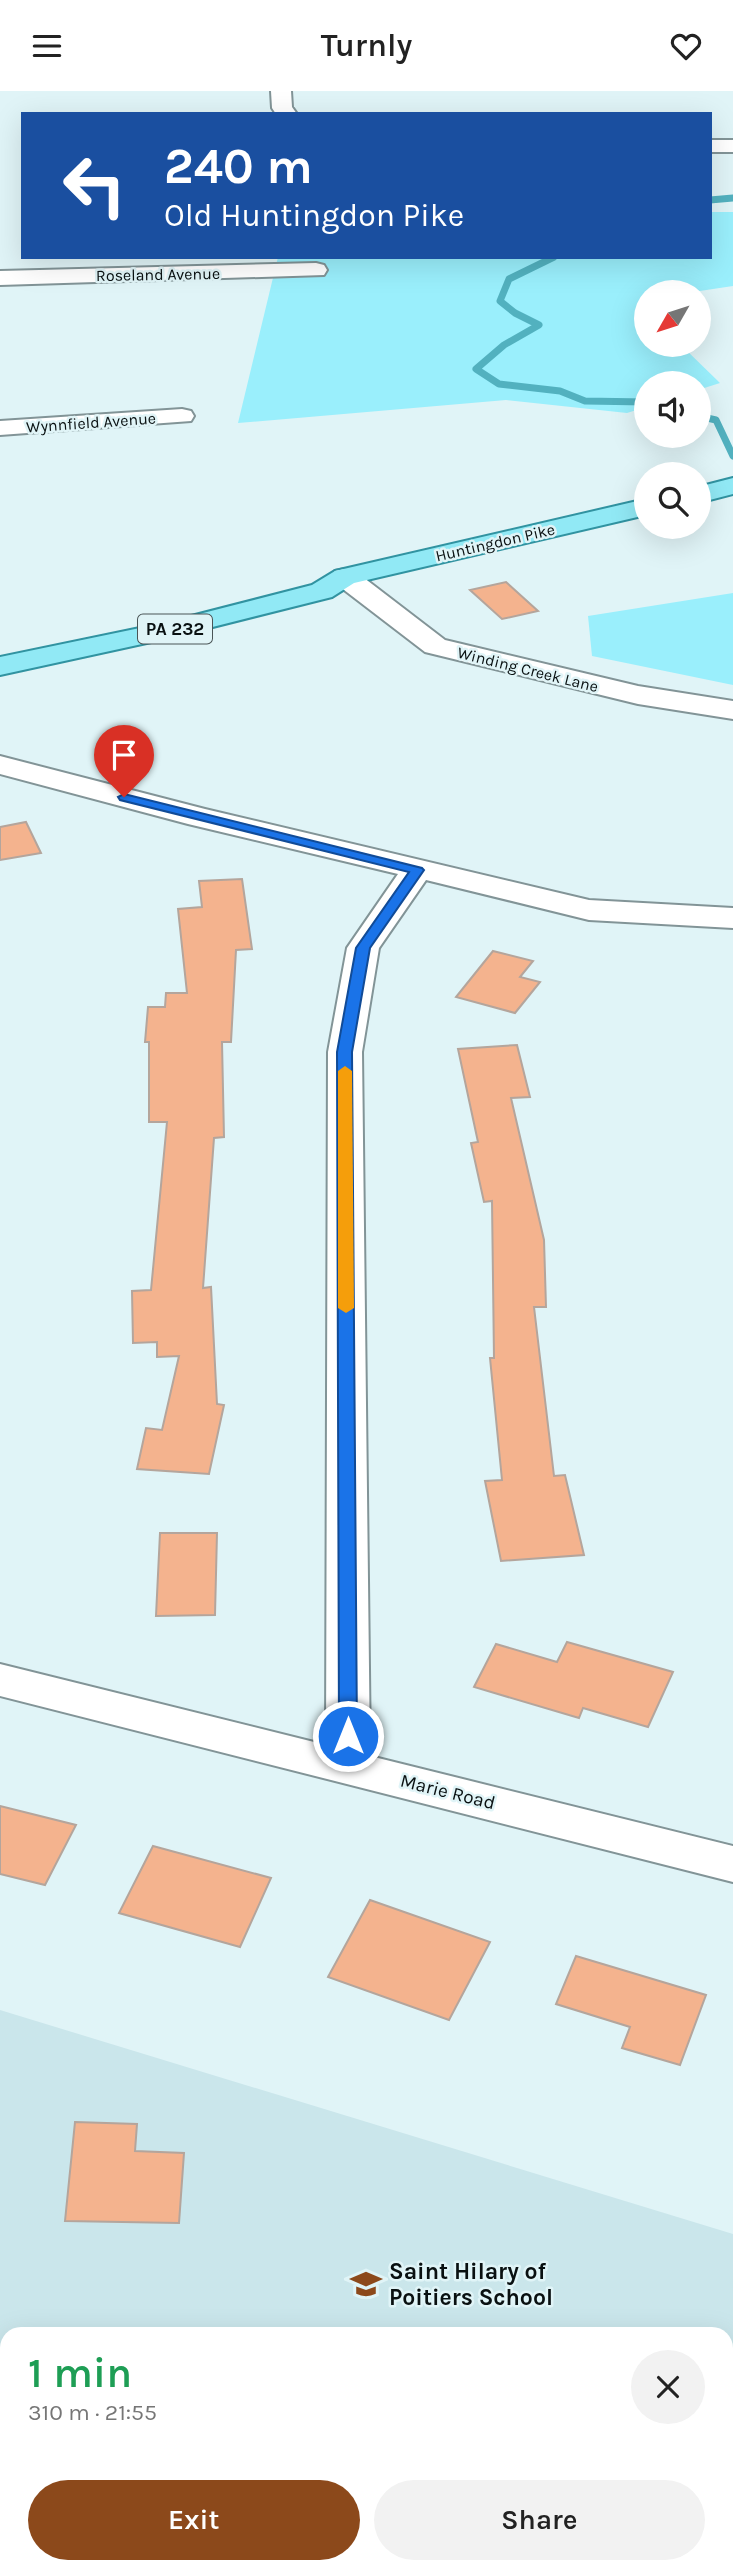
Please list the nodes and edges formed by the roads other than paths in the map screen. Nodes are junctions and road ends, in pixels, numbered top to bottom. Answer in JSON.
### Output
{"nodes":[{"id":1,"x":281,"y":91,"type":"edge"},
{"id":2,"x":285,"y":112,"type":"edge"},
{"id":3,"x":712,"y":146,"type":"edge"},
{"id":4,"x":733,"y":146,"type":"edge"},
{"id":5,"x":316,"y":270,"type":"dead end"},
{"id":6,"x":0,"y":278,"type":"edge"},
{"id":7,"x":182,"y":416,"type":"dead end"},
{"id":8,"x":0,"y":428,"type":"edge"},
{"id":9,"x":733,"y":487,"type":"edge"},
{"id":10,"x":711,"y":492,"type":"edge"},
{"id":11,"x":634,"y":510,"type":"edge"},
{"id":12,"x":345,"y":577,"type":"junction"},
{"id":13,"x":0,"y":647,"type":"edge"},
{"id":14,"x":0,"y":666,"type":"edge"},
{"id":15,"x":733,"y":710,"type":"edge"},
{"id":16,"x":0,"y":765,"type":"edge"},
{"id":17,"x":417,"y":870,"type":"junction"},
{"id":18,"x":733,"y":918,"type":"edge"},
{"id":19,"x":0,"y":1680,"type":"edge"},
{"id":20,"x":348,"y":1766,"type":"junction"},
{"id":21,"x":733,"y":1864,"type":"edge"}],
"edges":[{"from":1,"to":2,"type":"street"},
{"from":3,"to":4,"type":"street"},
{"from":5,"to":6,"type":"street","name":"Roseland Avenue"},
{"from":7,"to":8,"type":"street","name":"Wynnfield Avenue"},
{"from":9,"to":10,"type":"main road"},
{"from":11,"to":12,"type":"main road","name":"Huntingdon Pike","number":"PA 232"},
{"from":12,"to":13,"type":"main road","name":"Huntingdon Pike","number":"PA 232"},
{"from":12,"to":14,"type":"main road","name":"Huntingdon Pike","number":"PA 232"},
{"from":12,"to":15,"type":"street","name":"Winding Creek Lane"},
{"from":16,"to":17,"type":"street"},
{"from":17,"to":18,"type":"street"},
{"from":17,"to":20,"type":"street"},
{"from":19,"to":20,"type":"street","name":"Marie Road"},
{"from":20,"to":21,"type":"street","name":"Marie Road"}]}
